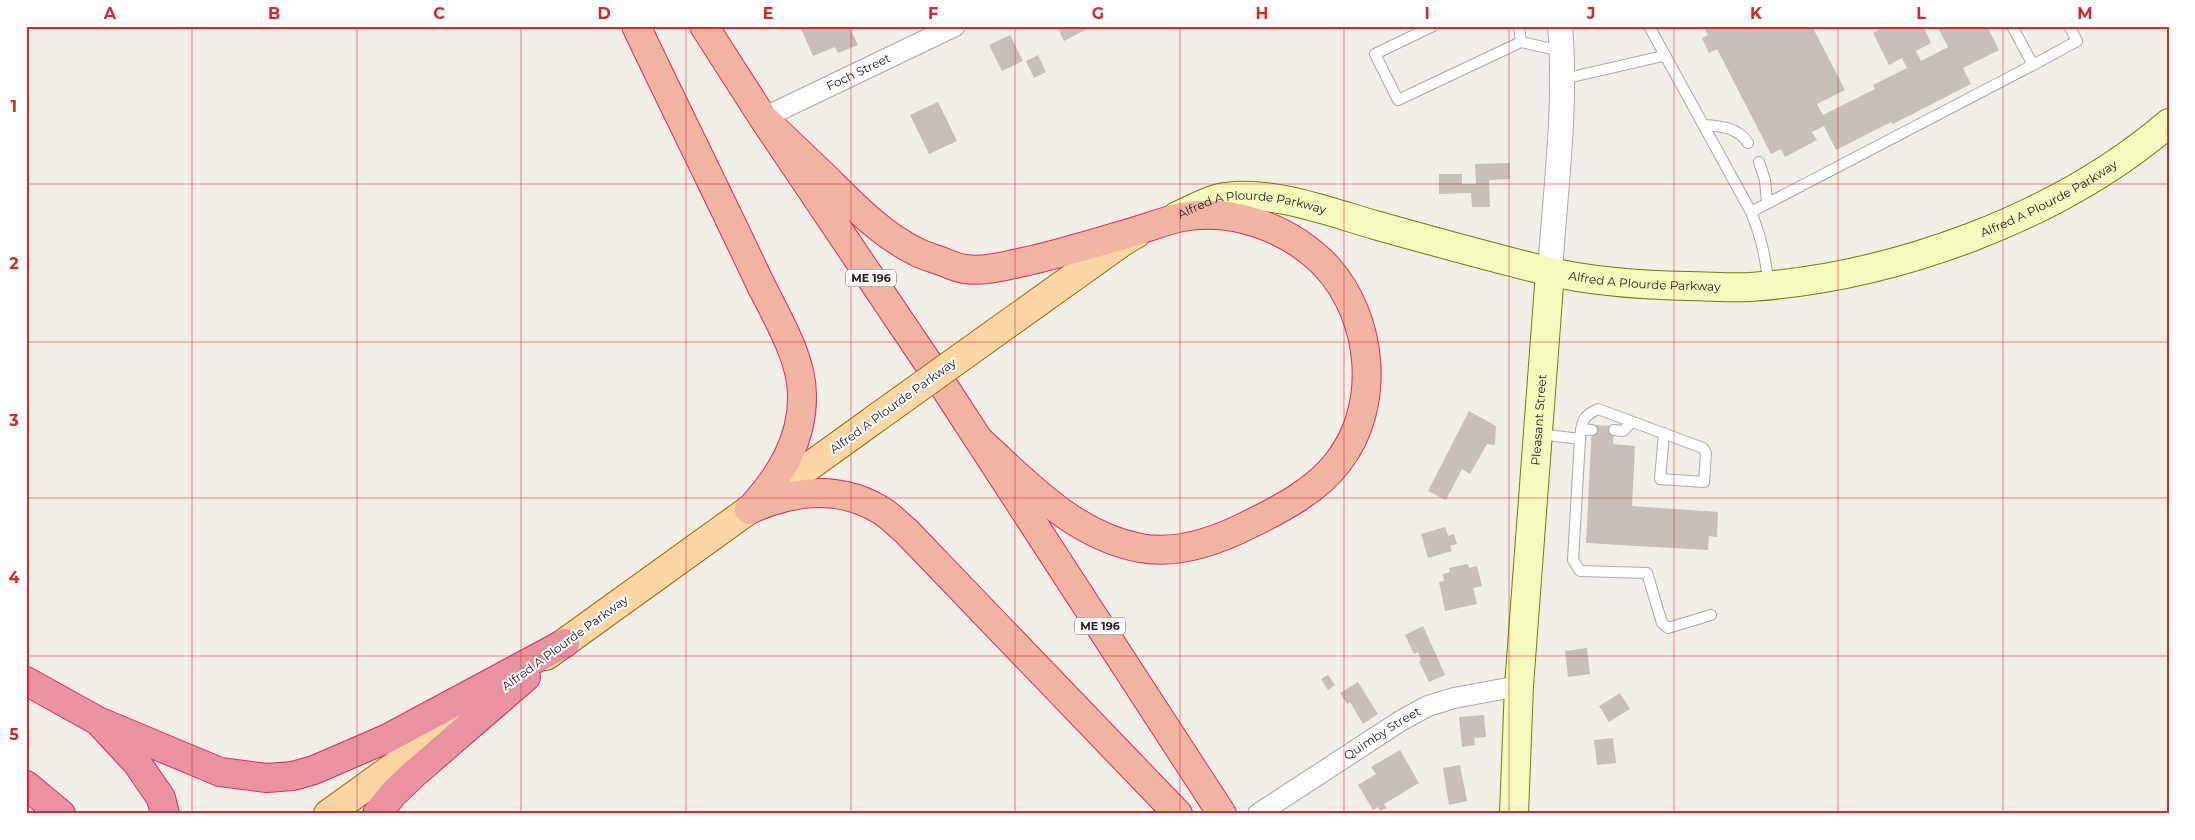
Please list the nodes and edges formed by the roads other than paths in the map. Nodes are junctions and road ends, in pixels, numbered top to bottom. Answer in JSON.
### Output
{"nodes":[{"id":1,"x":636,"y":26,"type":"edge"},
{"id":2,"x":704,"y":26,"type":"edge"},
{"id":3,"x":955,"y":26,"type":"edge"},
{"id":4,"x":1433,"y":26,"type":"edge"},
{"id":5,"x":1519,"y":26,"type":"edge"},
{"id":6,"x":1560,"y":26,"type":"edge"},
{"id":7,"x":1650,"y":26,"type":"edge"},
{"id":8,"x":2012,"y":26,"type":"edge"},
{"id":9,"x":2069,"y":26,"type":"edge"},
{"id":10,"x":1521,"y":42,"type":"junction"},
{"id":11,"x":1562,"y":52,"type":"junction"},
{"id":12,"x":1664,"y":56,"type":"junction"},
{"id":13,"x":2033,"y":66,"type":"junction"},
{"id":14,"x":1562,"y":79,"type":"junction"},
{"id":15,"x":763,"y":118,"type":"junction"},
{"id":16,"x":2169,"y":123,"type":"edge"},
{"id":17,"x":1703,"y":125,"type":"junction"},
{"id":18,"x":1748,"y":143,"type":"dead end"},
{"id":19,"x":1758,"y":162,"type":"dead end"},
{"id":20,"x":1767,"y":203,"type":"junction"},
{"id":21,"x":1751,"y":212,"type":"junction"},
{"id":22,"x":1157,"y":224,"type":"junction"},
{"id":23,"x":1550,"y":272,"type":"junction"},
{"id":24,"x":1768,"y":285,"type":"junction"},
{"id":25,"x":1632,"y":422,"type":"junction"},
{"id":26,"x":1614,"y":430,"type":"dead end"},
{"id":27,"x":1584,"y":433,"type":"junction"},
{"id":28,"x":1664,"y":433,"type":"junction"},
{"id":29,"x":1538,"y":434,"type":"junction"},
{"id":30,"x":978,"y":439,"type":"junction"},
{"id":31,"x":749,"y":510,"type":"junction"},
{"id":32,"x":1711,"y":615,"type":"dead end"},
{"id":33,"x":565,"y":643,"type":"junction"},
{"id":34,"x":26,"y":681,"type":"edge"},
{"id":35,"x":1519,"y":686,"type":"junction"},
{"id":36,"x":98,"y":720,"type":"junction"},
{"id":37,"x":26,"y":785,"type":"edge"},
{"id":38,"x":61,"y":814,"type":"edge"},
{"id":39,"x":165,"y":814,"type":"edge"},
{"id":40,"x":328,"y":814,"type":"edge"},
{"id":41,"x":377,"y":814,"type":"edge"},
{"id":42,"x":1178,"y":814,"type":"edge"},
{"id":43,"x":1222,"y":814,"type":"edge"},
{"id":44,"x":1258,"y":814,"type":"edge"},
{"id":45,"x":1514,"y":814,"type":"edge"}],
"edges":[{"from":1,"to":31,"type":"highway"},
{"from":2,"to":15,"type":"highway","number":"ME 196"},
{"from":3,"to":15,"type":"street","name":"Foch Street"},
{"from":4,"to":10,"type":"lane"},
{"from":5,"to":10,"type":"lane"},
{"from":6,"to":11,"type":"street","name":"Pleasant Street"},
{"from":7,"to":12,"type":"lane"},
{"from":8,"to":13,"type":"lane"},
{"from":9,"to":13,"type":"lane"},
{"from":10,"to":11,"type":"lane"},
{"from":11,"to":14,"type":"street","name":"Pleasant Street"},
{"from":12,"to":14,"type":"lane"},
{"from":12,"to":17,"type":"lane"},
{"from":13,"to":20,"type":"lane"},
{"from":14,"to":23,"type":"street","name":"Pleasant Street"},
{"from":15,"to":22,"type":"highway"},
{"from":15,"to":30,"type":"highway","number":"ME 196"},
{"from":16,"to":24,"type":"main road","name":"Alfred A Plourde Parkway"},
{"from":17,"to":18,"type":"lane"},
{"from":17,"to":21,"type":"lane"},
{"from":19,"to":20,"type":"lane"},
{"from":20,"to":21,"type":"lane"},
{"from":21,"to":24,"type":"lane"},
{"from":22,"to":23,"type":"main road","name":"Alfred A Plourde Parkway"},
{"from":22,"to":30,"type":"highway"},
{"from":22,"to":31,"type":"main road","name":"Alfred A Plourde Parkway","bridge":true},
{"from":23,"to":24,"type":"main road","name":"Alfred A Plourde Parkway"},
{"from":23,"to":29,"type":"main road","name":"Pleasant Street"},
{"from":25,"to":26,"type":"lane"},
{"from":25,"to":27,"type":"lane"},
{"from":25,"to":28,"type":"lane"},
{"from":27,"to":29,"type":"lane"},
{"from":27,"to":32,"type":"lane"},
{"from":28,"to":28,"type":"lane"},
{"from":29,"to":35,"type":"main road","name":"Pleasant Street"},
{"from":30,"to":43,"type":"highway","number":"ME 196"},
{"from":31,"to":33,"type":"main road","name":"Alfred A Plourde Parkway"},
{"from":31,"to":42,"type":"highway"},
{"from":33,"to":36,"type":"highway"},
{"from":33,"to":40,"type":"main road","name":"Alfred A Plourde Parkway"},
{"from":33,"to":41,"type":"highway"},
{"from":34,"to":36,"type":"highway"},
{"from":35,"to":44,"type":"street","name":"Quimby Street"},
{"from":35,"to":45,"type":"main road","name":"Pleasant Street"},
{"from":36,"to":39,"type":"highway"},
{"from":37,"to":38,"type":"highway"}]}
